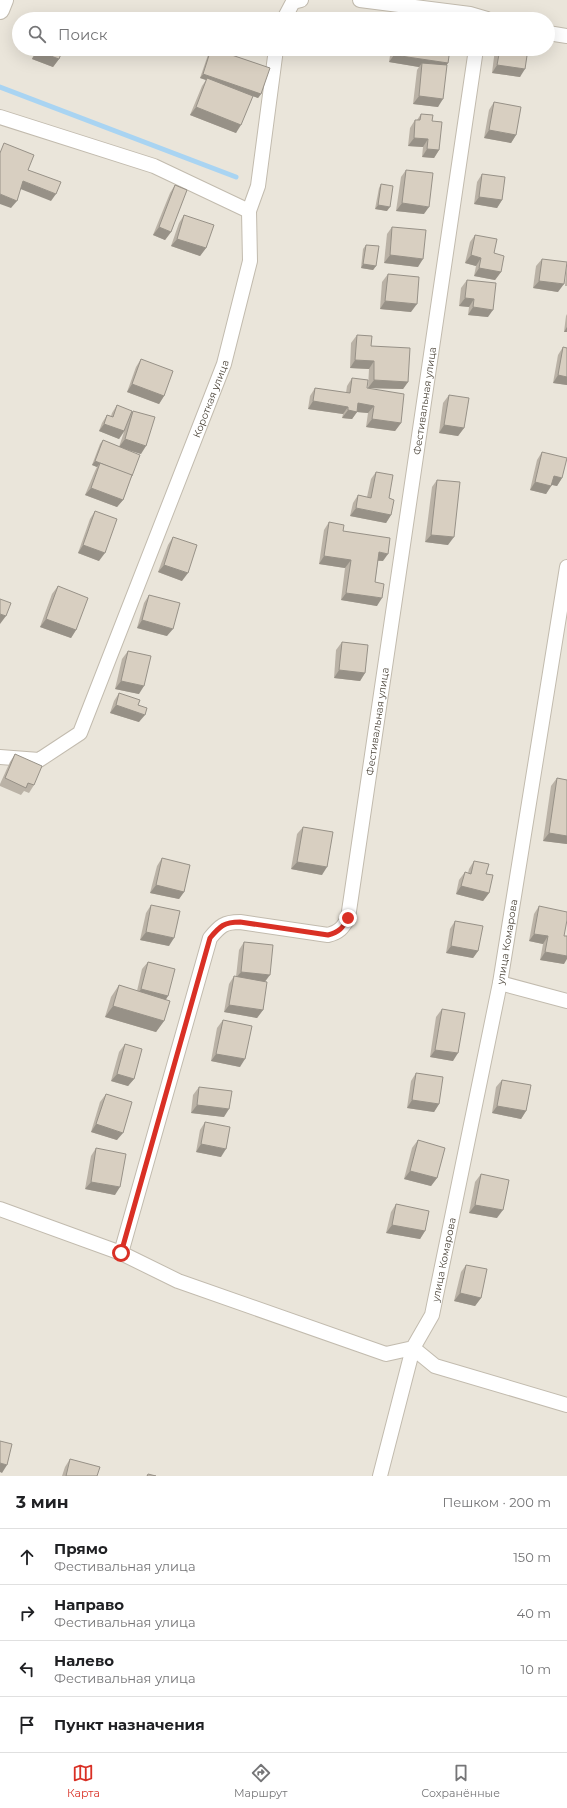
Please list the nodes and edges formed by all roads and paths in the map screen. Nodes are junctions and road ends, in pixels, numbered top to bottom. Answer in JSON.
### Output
{"nodes":[{"id":1,"x":4,"y":0,"type":"edge"},
{"id":2,"x":360,"y":0,"type":"edge"},
{"id":3,"x":297,"y":1,"type":"edge"},
{"id":4,"x":0,"y":10,"type":"edge"},
{"id":5,"x":289,"y":12,"type":"edge"},
{"id":6,"x":451,"y":12,"type":"edge"},
{"id":7,"x":555,"y":34,"type":"edge"},
{"id":8,"x":567,"y":36,"type":"edge"},
{"id":9,"x":275,"y":56,"type":"edge"},
{"id":10,"x":475,"y":56,"type":"edge"},
{"id":11,"x":0,"y":117,"type":"edge"},
{"id":12,"x":249,"y":211,"type":"junction"},
{"id":13,"x":567,"y":567,"type":"edge"},
{"id":14,"x":0,"y":758,"type":"edge"},
{"id":15,"x":500,"y":983,"type":"junction"},
{"id":16,"x":567,"y":1001,"type":"edge"},
{"id":17,"x":0,"y":1209,"type":"edge"},
{"id":18,"x":121,"y":1253,"type":"junction"},
{"id":19,"x":413,"y":1348,"type":"junction"},
{"id":20,"x":567,"y":1406,"type":"edge"},
{"id":21,"x":380,"y":1476,"type":"edge"}],
"edges":[{"from":1,"to":4,"type":"street"},
{"from":2,"to":6,"type":"street"},
{"from":3,"to":5,"type":"street"},
{"from":7,"to":8,"type":"street"},
{"from":9,"to":12,"type":"street","name":"Короткая улица"},
{"from":10,"to":18,"type":"street","name":"Фестивальная улица"},
{"from":11,"to":12,"type":"street"},
{"from":12,"to":14,"type":"street","name":"Короткая улица"},
{"from":13,"to":15,"type":"street","name":"улица Комарова"},
{"from":15,"to":16,"type":"street"},
{"from":15,"to":19,"type":"street","name":"улица Комарова"},
{"from":17,"to":18,"type":"street"},
{"from":18,"to":19,"type":"street"},
{"from":19,"to":20,"type":"street"},
{"from":19,"to":21,"type":"street","name":"улица Комарова"}]}
